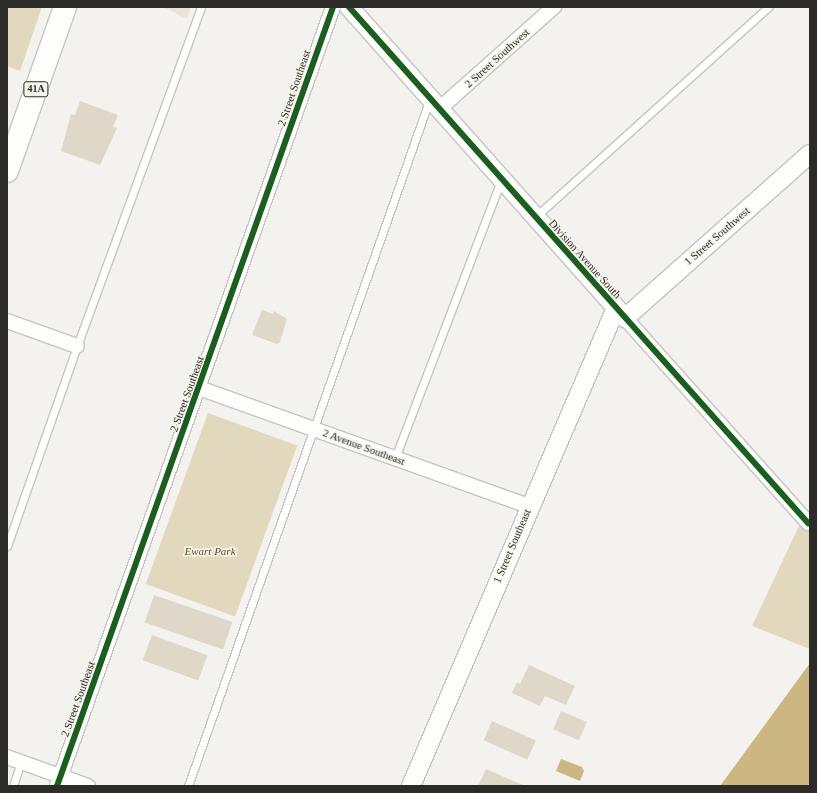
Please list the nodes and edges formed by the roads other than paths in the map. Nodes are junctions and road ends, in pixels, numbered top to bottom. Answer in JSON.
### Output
{"nodes":[{"id":1,"x":65,"y":7,"type":"edge"},
{"id":2,"x":201,"y":7,"type":"edge"},
{"id":3,"x":333,"y":7,"type":"edge"},
{"id":4,"x":349,"y":7,"type":"edge"},
{"id":5,"x":554,"y":7,"type":"edge"},
{"id":6,"x":768,"y":7,"type":"edge"},
{"id":7,"x":435,"y":104,"type":"junction"},
{"id":8,"x":810,"y":154,"type":"edge"},
{"id":9,"x":7,"y":171,"type":"edge"},
{"id":10,"x":501,"y":179,"type":"junction"},
{"id":11,"x":535,"y":217,"type":"junction"},
{"id":12,"x":620,"y":313,"type":"junction"},
{"id":13,"x":7,"y":321,"type":"edge"},
{"id":14,"x":77,"y":346,"type":"junction"},
{"id":15,"x":199,"y":388,"type":"junction"},
{"id":16,"x":312,"y":428,"type":"junction"},
{"id":17,"x":395,"y":458,"type":"junction"},
{"id":18,"x":529,"y":506,"type":"junction"},
{"id":19,"x":808,"y":523,"type":"dead end"},
{"id":20,"x":7,"y":546,"type":"edge"},
{"id":21,"x":7,"y":757,"type":"edge"},
{"id":22,"x":21,"y":762,"type":"junction"},
{"id":23,"x":59,"y":781,"type":"edge"},
{"id":24,"x":13,"y":786,"type":"edge"},
{"id":25,"x":88,"y":786,"type":"edge"},
{"id":26,"x":188,"y":786,"type":"edge"},
{"id":27,"x":411,"y":786,"type":"edge"}],
"edges":[{"from":1,"to":9,"type":"main road","number":"41A"},
{"from":2,"to":14,"type":"lane"},
{"from":3,"to":15,"type":"street","name":"2 Street Southeast"},
{"from":4,"to":7,"type":"street","name":"Division Avenue South"},
{"from":5,"to":7,"type":"street","name":"2 Street Southwest"},
{"from":6,"to":11,"type":"lane"},
{"from":7,"to":10,"type":"street","name":"Division Avenue South"},
{"from":7,"to":16,"type":"lane"},
{"from":8,"to":12,"type":"street","name":"1 Street Southwest"},
{"from":10,"to":11,"type":"street","name":"Division Avenue South"},
{"from":10,"to":17,"type":"lane"},
{"from":11,"to":12,"type":"street","name":"Division Avenue South"},
{"from":12,"to":18,"type":"street","name":"1 Street Southeast"},
{"from":12,"to":19,"type":"street","name":"Division Avenue South"},
{"from":13,"to":14,"type":"street"},
{"from":14,"to":20,"type":"lane"},
{"from":15,"to":16,"type":"street","name":"2 Avenue Southeast"},
{"from":15,"to":23,"type":"street","name":"2 Street Southeast"},
{"from":16,"to":17,"type":"street","name":"2 Avenue Southeast"},
{"from":16,"to":26,"type":"lane"},
{"from":17,"to":18,"type":"street","name":"2 Avenue Southeast"},
{"from":18,"to":27,"type":"street","name":"1 Street Southeast"},
{"from":21,"to":22,"type":"street"},
{"from":22,"to":23,"type":"street"},
{"from":22,"to":24,"type":"lane"},
{"from":23,"to":25,"type":"street"}]}
